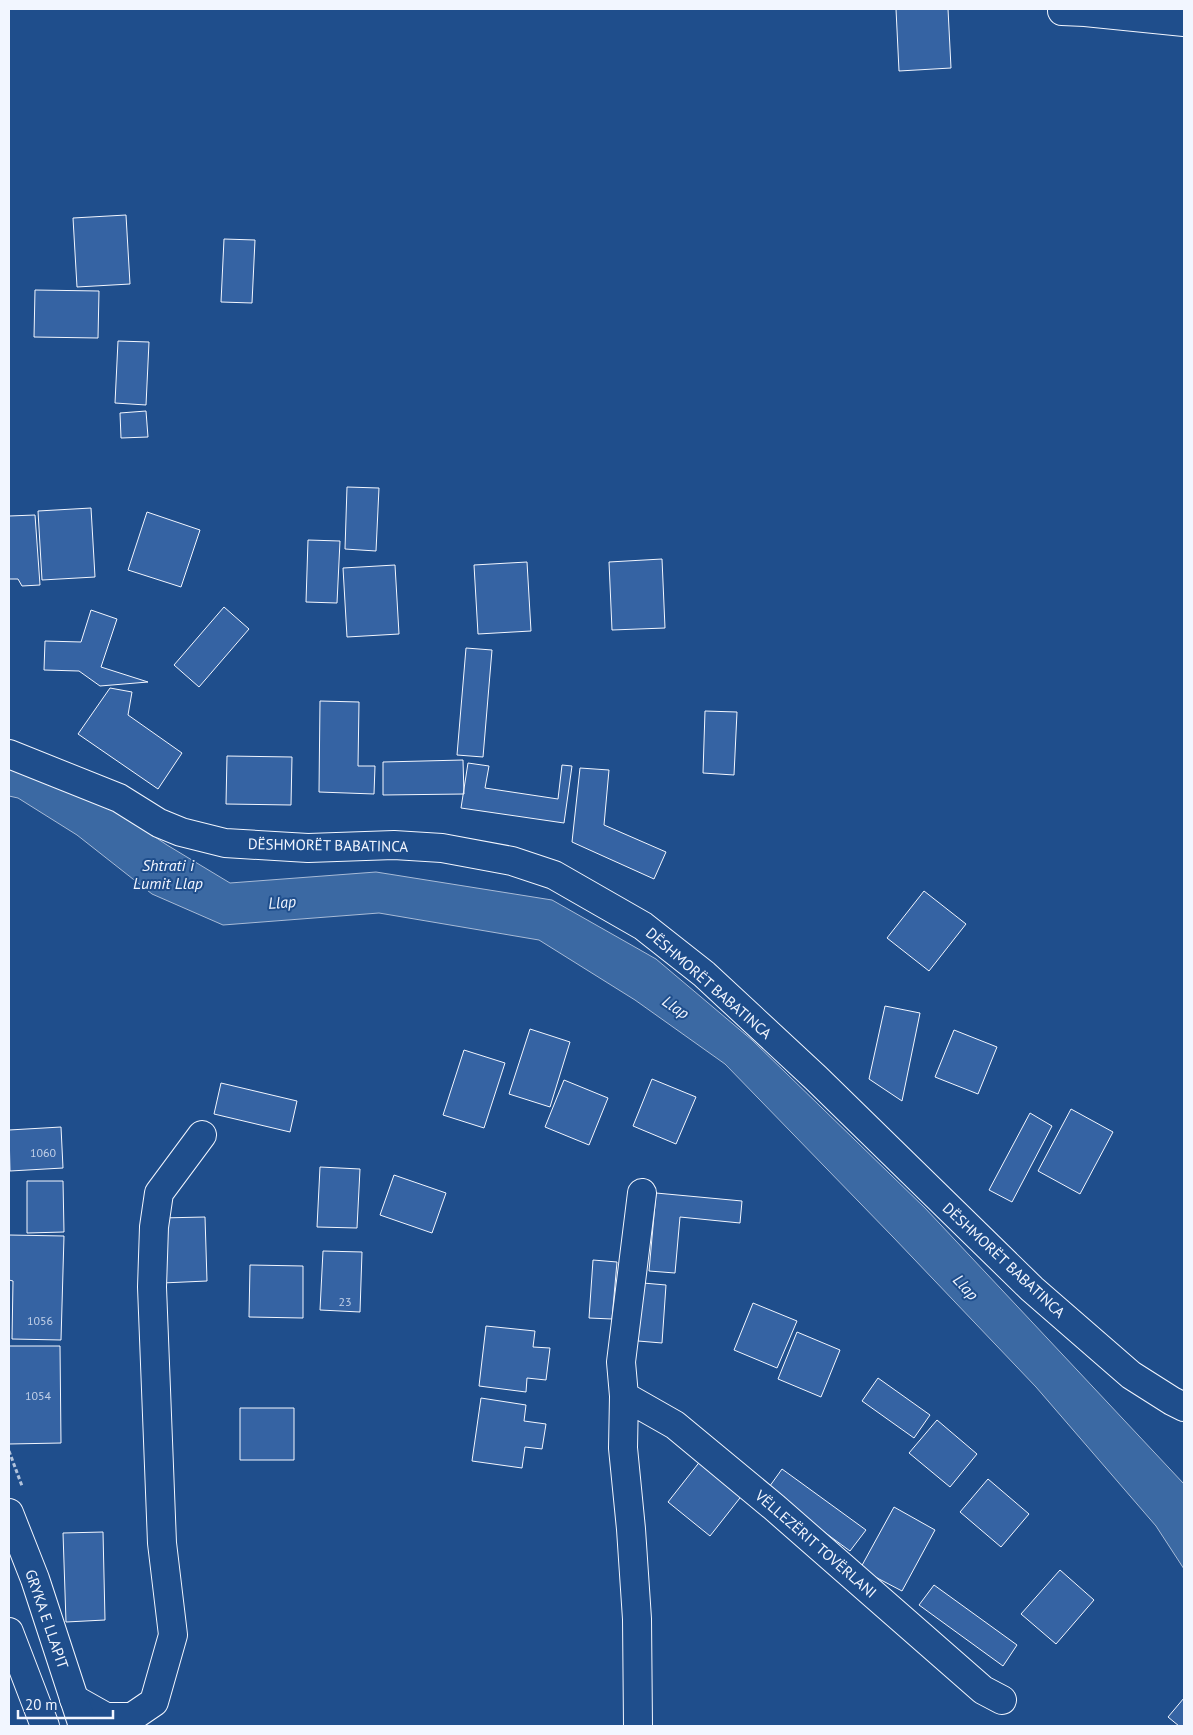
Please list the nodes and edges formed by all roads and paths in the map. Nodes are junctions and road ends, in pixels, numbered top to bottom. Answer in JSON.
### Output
{"nodes":[{"id":1,"x":1062,"y":11,"type":"dead end"},
{"id":2,"x":1184,"y":22,"type":"edge"},
{"id":3,"x":9,"y":754,"type":"edge"},
{"id":4,"x":202,"y":1135,"type":"dead end"},
{"id":5,"x":642,"y":1193,"type":"dead end"},
{"id":6,"x":624,"y":1396,"type":"junction"},
{"id":7,"x":1184,"y":1407,"type":"edge"},
{"id":8,"x":9,"y":1514,"type":"edge"},
{"id":9,"x":9,"y":1632,"type":"edge"},
{"id":10,"x":1002,"y":1700,"type":"dead end"},
{"id":11,"x":78,"y":1712,"type":"edge"},
{"id":12,"x":42,"y":1717,"type":"edge"},
{"id":13,"x":638,"y":1726,"type":"edge"}],
"edges":[{"from":1,"to":2,"type":"street"},
{"from":3,"to":7,"type":"street","name":"DËSHMORËT BABATINCA"},
{"from":4,"to":11,"type":"street"},
{"from":5,"to":6,"type":"street"},
{"from":6,"to":10,"type":"street","name":"VËLLEZËRIT TOVËRLANI"},
{"from":6,"to":13,"type":"street"},
{"from":8,"to":11,"type":"street","name":"GRYKA E LLAPIT"},
{"from":9,"to":12,"type":"street"}]}
